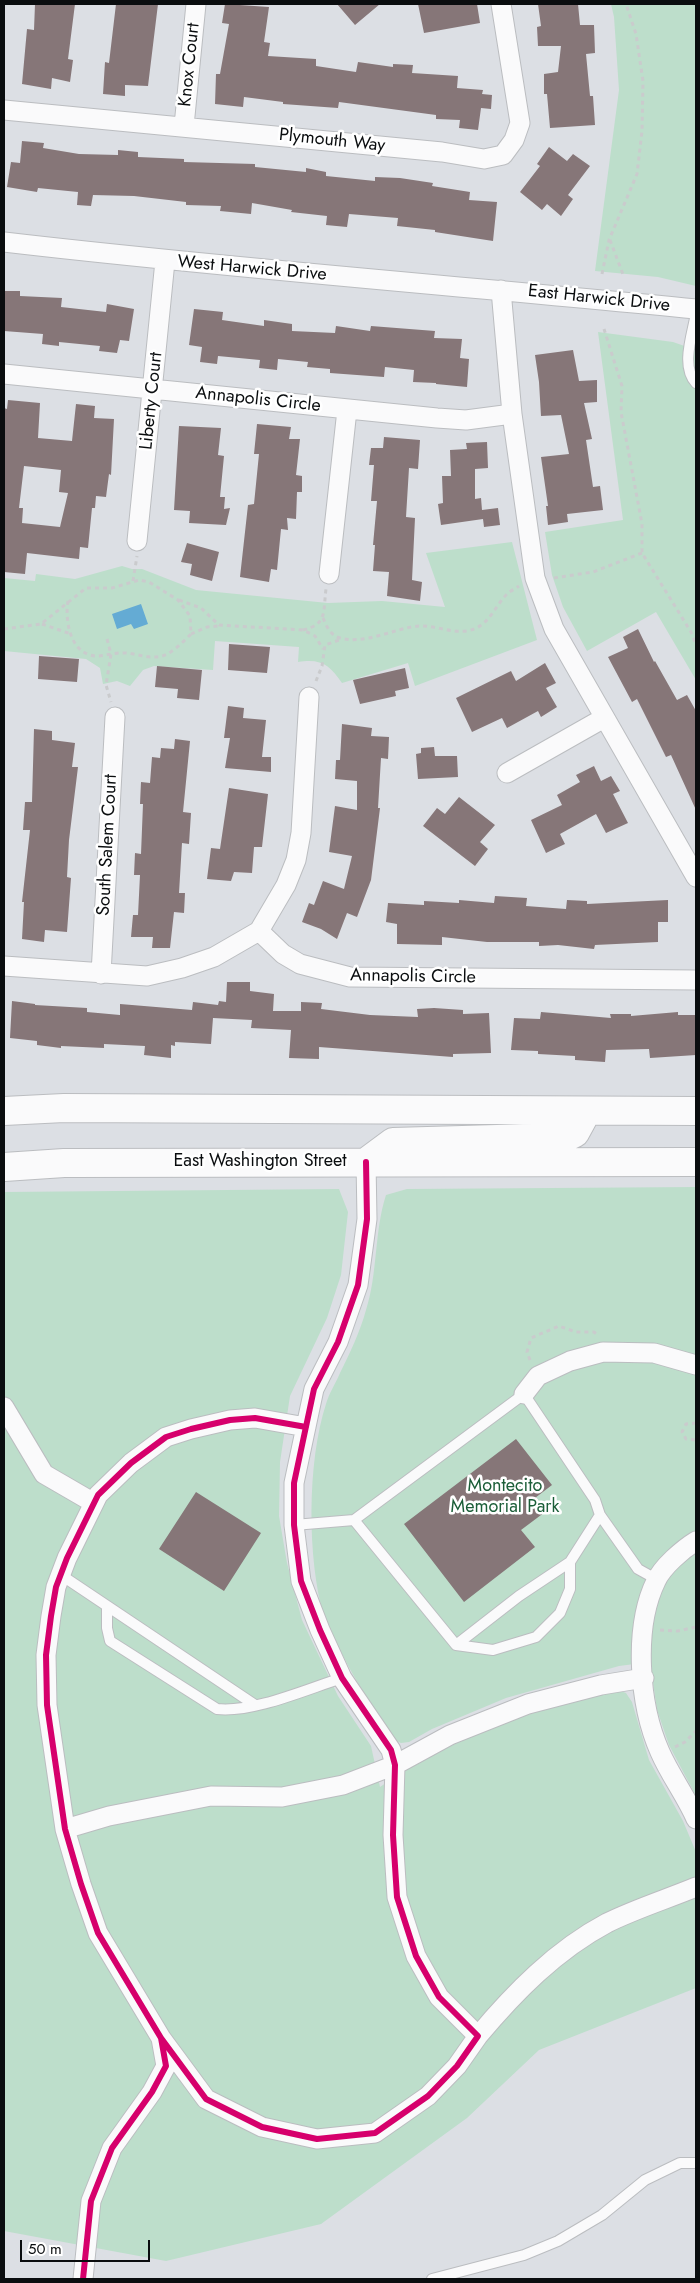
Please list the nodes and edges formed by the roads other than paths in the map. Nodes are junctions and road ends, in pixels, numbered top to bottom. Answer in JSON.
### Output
{"nodes":[{"id":1,"x":196,"y":4,"type":"edge"},
{"id":2,"x":501,"y":4,"type":"edge"},
{"id":3,"x":4,"y":110,"type":"edge"},
{"id":4,"x":184,"y":126,"type":"junction"},
{"id":5,"x":4,"y":242,"type":"edge"},
{"id":6,"x":165,"y":261,"type":"junction"},
{"id":7,"x":502,"y":290,"type":"junction"},
{"id":8,"x":696,"y":311,"type":"edge"},
{"id":9,"x":4,"y":374,"type":"edge"},
{"id":10,"x":696,"y":383,"type":"edge"},
{"id":11,"x":153,"y":389,"type":"junction"},
{"id":12,"x":348,"y":410,"type":"junction"},
{"id":13,"x":512,"y":414,"type":"junction"},
{"id":14,"x":138,"y":541,"type":"road end"},
{"id":15,"x":329,"y":574,"type":"road end"},
{"id":16,"x":309,"y":697,"type":"road end"},
{"id":17,"x":115,"y":717,"type":"road end"},
{"id":18,"x":604,"y":718,"type":"junction"},
{"id":19,"x":507,"y":773,"type":"dead end"},
{"id":20,"x":696,"y":877,"type":"edge"},
{"id":21,"x":259,"y":931,"type":"junction"},
{"id":22,"x":4,"y":966,"type":"edge"},
{"id":23,"x":101,"y":974,"type":"junction"},
{"id":24,"x":696,"y":980,"type":"edge"},
{"id":25,"x":4,"y":1111,"type":"edge"},
{"id":26,"x":696,"y":1111,"type":"edge"},
{"id":27,"x":588,"y":1112,"type":"junction"},
{"id":28,"x":366,"y":1162,"type":"junction"},
{"id":29,"x":696,"y":1162,"type":"edge"},
{"id":30,"x":4,"y":1167,"type":"edge"},
{"id":31,"x":696,"y":1365,"type":"edge"},
{"id":32,"x":524,"y":1394,"type":"junction"},
{"id":33,"x":4,"y":1407,"type":"edge"},
{"id":34,"x":306,"y":1428,"type":"junction"},
{"id":35,"x":94,"y":1504,"type":"junction"},
{"id":36,"x":600,"y":1515,"type":"junction"},
{"id":37,"x":354,"y":1520,"type":"junction"},
{"id":38,"x":294,"y":1525,"type":"junction"},
{"id":39,"x":696,"y":1541,"type":"edge"},
{"id":40,"x":570,"y":1562,"type":"junction"},
{"id":41,"x":61,"y":1575,"type":"junction"},
{"id":42,"x":656,"y":1579,"type":"junction"},
{"id":43,"x":107,"y":1606,"type":"junction"},
{"id":44,"x":456,"y":1645,"type":"junction"},
{"id":45,"x":342,"y":1678,"type":"junction"},
{"id":46,"x":644,"y":1678,"type":"junction"},
{"id":47,"x":255,"y":1706,"type":"junction"},
{"id":48,"x":395,"y":1765,"type":"junction"},
{"id":49,"x":696,"y":1819,"type":"edge"},
{"id":50,"x":65,"y":1829,"type":"junction"},
{"id":51,"x":696,"y":1887,"type":"edge"},
{"id":52,"x":478,"y":2036,"type":"junction"},
{"id":53,"x":161,"y":2038,"type":"junction"},
{"id":54,"x":696,"y":2163,"type":"edge"},
{"id":55,"x":83,"y":2279,"type":"edge"},
{"id":56,"x":432,"y":2279,"type":"edge"}],
"edges":[{"from":1,"to":4,"type":"street","name":"Knox Court"},
{"from":2,"to":4,"type":"street","name":"Plymouth Way"},
{"from":3,"to":4,"type":"street","name":"Plymouth Way"},
{"from":5,"to":6,"type":"street","name":"West Harwick Drive"},
{"from":6,"to":7,"type":"street","name":"West Harwick Drive"},
{"from":6,"to":11,"type":"street","name":"Liberty Court"},
{"from":7,"to":8,"type":"street","name":"East Harwick Drive"},
{"from":7,"to":13,"type":"street"},
{"from":8,"to":10,"type":"lane"},
{"from":9,"to":11,"type":"street","name":"Annapolis Circle"},
{"from":11,"to":12,"type":"street","name":"Annapolis Circle"},
{"from":11,"to":14,"type":"street","name":"Liberty Court"},
{"from":12,"to":13,"type":"street","name":"Annapolis Circle"},
{"from":12,"to":15,"type":"street"},
{"from":13,"to":18,"type":"street"},
{"from":16,"to":21,"type":"street"},
{"from":17,"to":23,"type":"street","name":"South Salem Court"},
{"from":18,"to":19,"type":"street"},
{"from":18,"to":20,"type":"street"},
{"from":21,"to":23,"type":"street"},
{"from":21,"to":24,"type":"street","name":"Annapolis Circle"},
{"from":22,"to":23,"type":"street"},
{"from":25,"to":27,"type":"main road"},
{"from":26,"to":27,"type":"main road"},
{"from":27,"to":28,"type":"main road"},
{"from":28,"to":29,"type":"main road","name":"East Washington Street"},
{"from":28,"to":30,"type":"main road","name":"East Washington Street"},
{"from":28,"to":34,"type":"street"},
{"from":31,"to":32,"type":"street"},
{"from":32,"to":36,"type":"lane"},
{"from":32,"to":37,"type":"lane"},
{"from":33,"to":35,"type":"street"},
{"from":34,"to":35,"type":"street"},
{"from":34,"to":38,"type":"street"},
{"from":35,"to":41,"type":"street"},
{"from":36,"to":40,"type":"lane"},
{"from":36,"to":42,"type":"lane"},
{"from":37,"to":38,"type":"lane"},
{"from":37,"to":44,"type":"lane"},
{"from":38,"to":45,"type":"street"},
{"from":39,"to":42,"type":"street"},
{"from":40,"to":44,"type":"lane"},
{"from":40,"to":44,"type":"lane"},
{"from":41,"to":43,"type":"lane"},
{"from":41,"to":50,"type":"street"},
{"from":42,"to":46,"type":"street"},
{"from":43,"to":47,"type":"lane"},
{"from":43,"to":47,"type":"lane"},
{"from":45,"to":47,"type":"lane"},
{"from":45,"to":48,"type":"street"},
{"from":46,"to":48,"type":"street"},
{"from":46,"to":49,"type":"street"},
{"from":48,"to":50,"type":"street"},
{"from":48,"to":52,"type":"street"},
{"from":50,"to":53,"type":"street"},
{"from":51,"to":52,"type":"street"},
{"from":52,"to":53,"type":"street"},
{"from":53,"to":55,"type":"street"},
{"from":54,"to":56,"type":"lane"}]}
